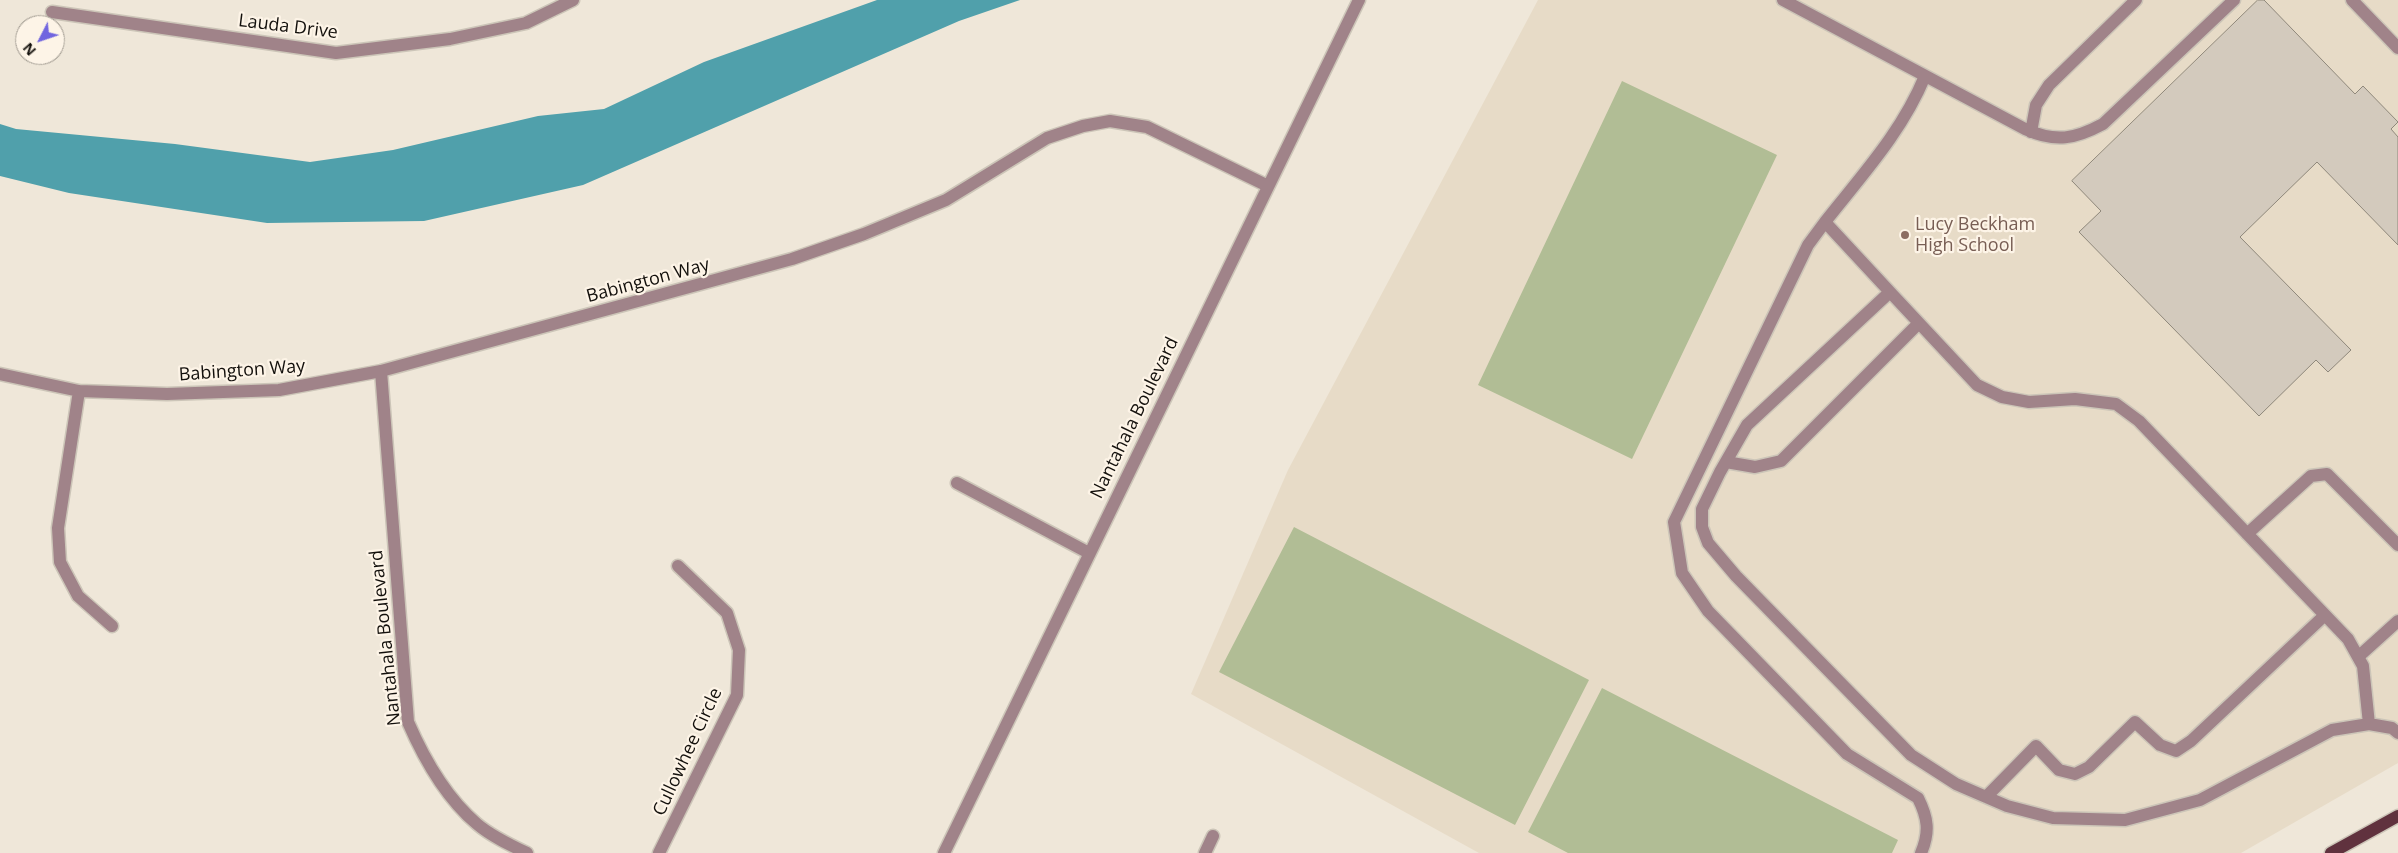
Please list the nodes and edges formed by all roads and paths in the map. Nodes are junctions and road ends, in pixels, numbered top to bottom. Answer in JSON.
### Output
{"nodes":[{"id":1,"x":573,"y":0,"type":"edge"},
{"id":2,"x":1360,"y":0,"type":"edge"},
{"id":3,"x":1783,"y":0,"type":"edge"},
{"id":4,"x":2136,"y":0,"type":"edge"},
{"id":5,"x":2234,"y":0,"type":"edge"},
{"id":6,"x":2352,"y":0,"type":"edge"},
{"id":7,"x":52,"y":12,"type":"dead end"},
{"id":8,"x":2398,"y":48,"type":"edge"},
{"id":9,"x":1925,"y":76,"type":"junction"},
{"id":10,"x":2031,"y":132,"type":"junction"},
{"id":11,"x":1268,"y":186,"type":"junction"},
{"id":12,"x":1825,"y":222,"type":"junction"},
{"id":13,"x":1890,"y":292,"type":"junction"},
{"id":14,"x":1919,"y":323,"type":"junction"},
{"id":15,"x":381,"y":371,"type":"junction"},
{"id":16,"x":0,"y":374,"type":"edge"},
{"id":17,"x":79,"y":391,"type":"junction"},
{"id":18,"x":1726,"y":462,"type":"junction"},
{"id":19,"x":957,"y":484,"type":"dead end"},
{"id":20,"x":2247,"y":534,"type":"junction"},
{"id":21,"x":2398,"y":545,"type":"edge"},
{"id":22,"x":1089,"y":553,"type":"junction"},
{"id":23,"x":678,"y":566,"type":"dead end"},
{"id":24,"x":2325,"y":614,"type":"junction"},
{"id":25,"x":2398,"y":621,"type":"edge"},
{"id":26,"x":112,"y":626,"type":"dead end"},
{"id":27,"x":2358,"y":657,"type":"junction"},
{"id":28,"x":2369,"y":724,"type":"junction"},
{"id":29,"x":2398,"y":733,"type":"edge"},
{"id":30,"x":1986,"y":797,"type":"junction"},
{"id":31,"x":2398,"y":816,"type":"edge"},
{"id":32,"x":1213,"y":836,"type":"dead end"},
{"id":33,"x":527,"y":853,"type":"edge"},
{"id":34,"x":659,"y":853,"type":"edge"},
{"id":35,"x":944,"y":853,"type":"edge"},
{"id":36,"x":1205,"y":853,"type":"edge"},
{"id":37,"x":1921,"y":853,"type":"edge"},
{"id":38,"x":2331,"y":853,"type":"edge"}],
"edges":[{"from":1,"to":7,"type":"street","name":"Lauda Drive"},
{"from":2,"to":11,"type":"street","name":"Nantahala Boulevard"},
{"from":3,"to":9,"type":"street"},
{"from":4,"to":10,"type":"street"},
{"from":5,"to":10,"type":"street"},
{"from":6,"to":8,"type":"street"},
{"from":9,"to":10,"type":"street"},
{"from":9,"to":12,"type":"street"},
{"from":11,"to":15,"type":"street","name":"Babington Way"},
{"from":11,"to":22,"type":"street","name":"Nantahala Boulevard"},
{"from":12,"to":13,"type":"street"},
{"from":12,"to":37,"type":"street"},
{"from":13,"to":14,"type":"street"},
{"from":13,"to":18,"type":"street"},
{"from":14,"to":18,"type":"street"},
{"from":14,"to":20,"type":"street"},
{"from":15,"to":17,"type":"street","name":"Babington Way"},
{"from":15,"to":33,"type":"street","name":"Nantahala Boulevard"},
{"from":16,"to":17,"type":"street","name":"Babington Way"},
{"from":17,"to":26,"type":"street"},
{"from":18,"to":30,"type":"street"},
{"from":19,"to":22,"type":"street"},
{"from":20,"to":21,"type":"street"},
{"from":20,"to":24,"type":"street"},
{"from":22,"to":35,"type":"street","name":"Nantahala Boulevard"},
{"from":23,"to":34,"type":"street","name":"Cullowhee Circle"},
{"from":24,"to":27,"type":"street"},
{"from":24,"to":30,"type":"street"},
{"from":25,"to":27,"type":"street"},
{"from":27,"to":28,"type":"street"},
{"from":28,"to":29,"type":"street"},
{"from":28,"to":30,"type":"street"},
{"from":31,"to":38,"type":"main road"},
{"from":32,"to":36,"type":"street"}]}
